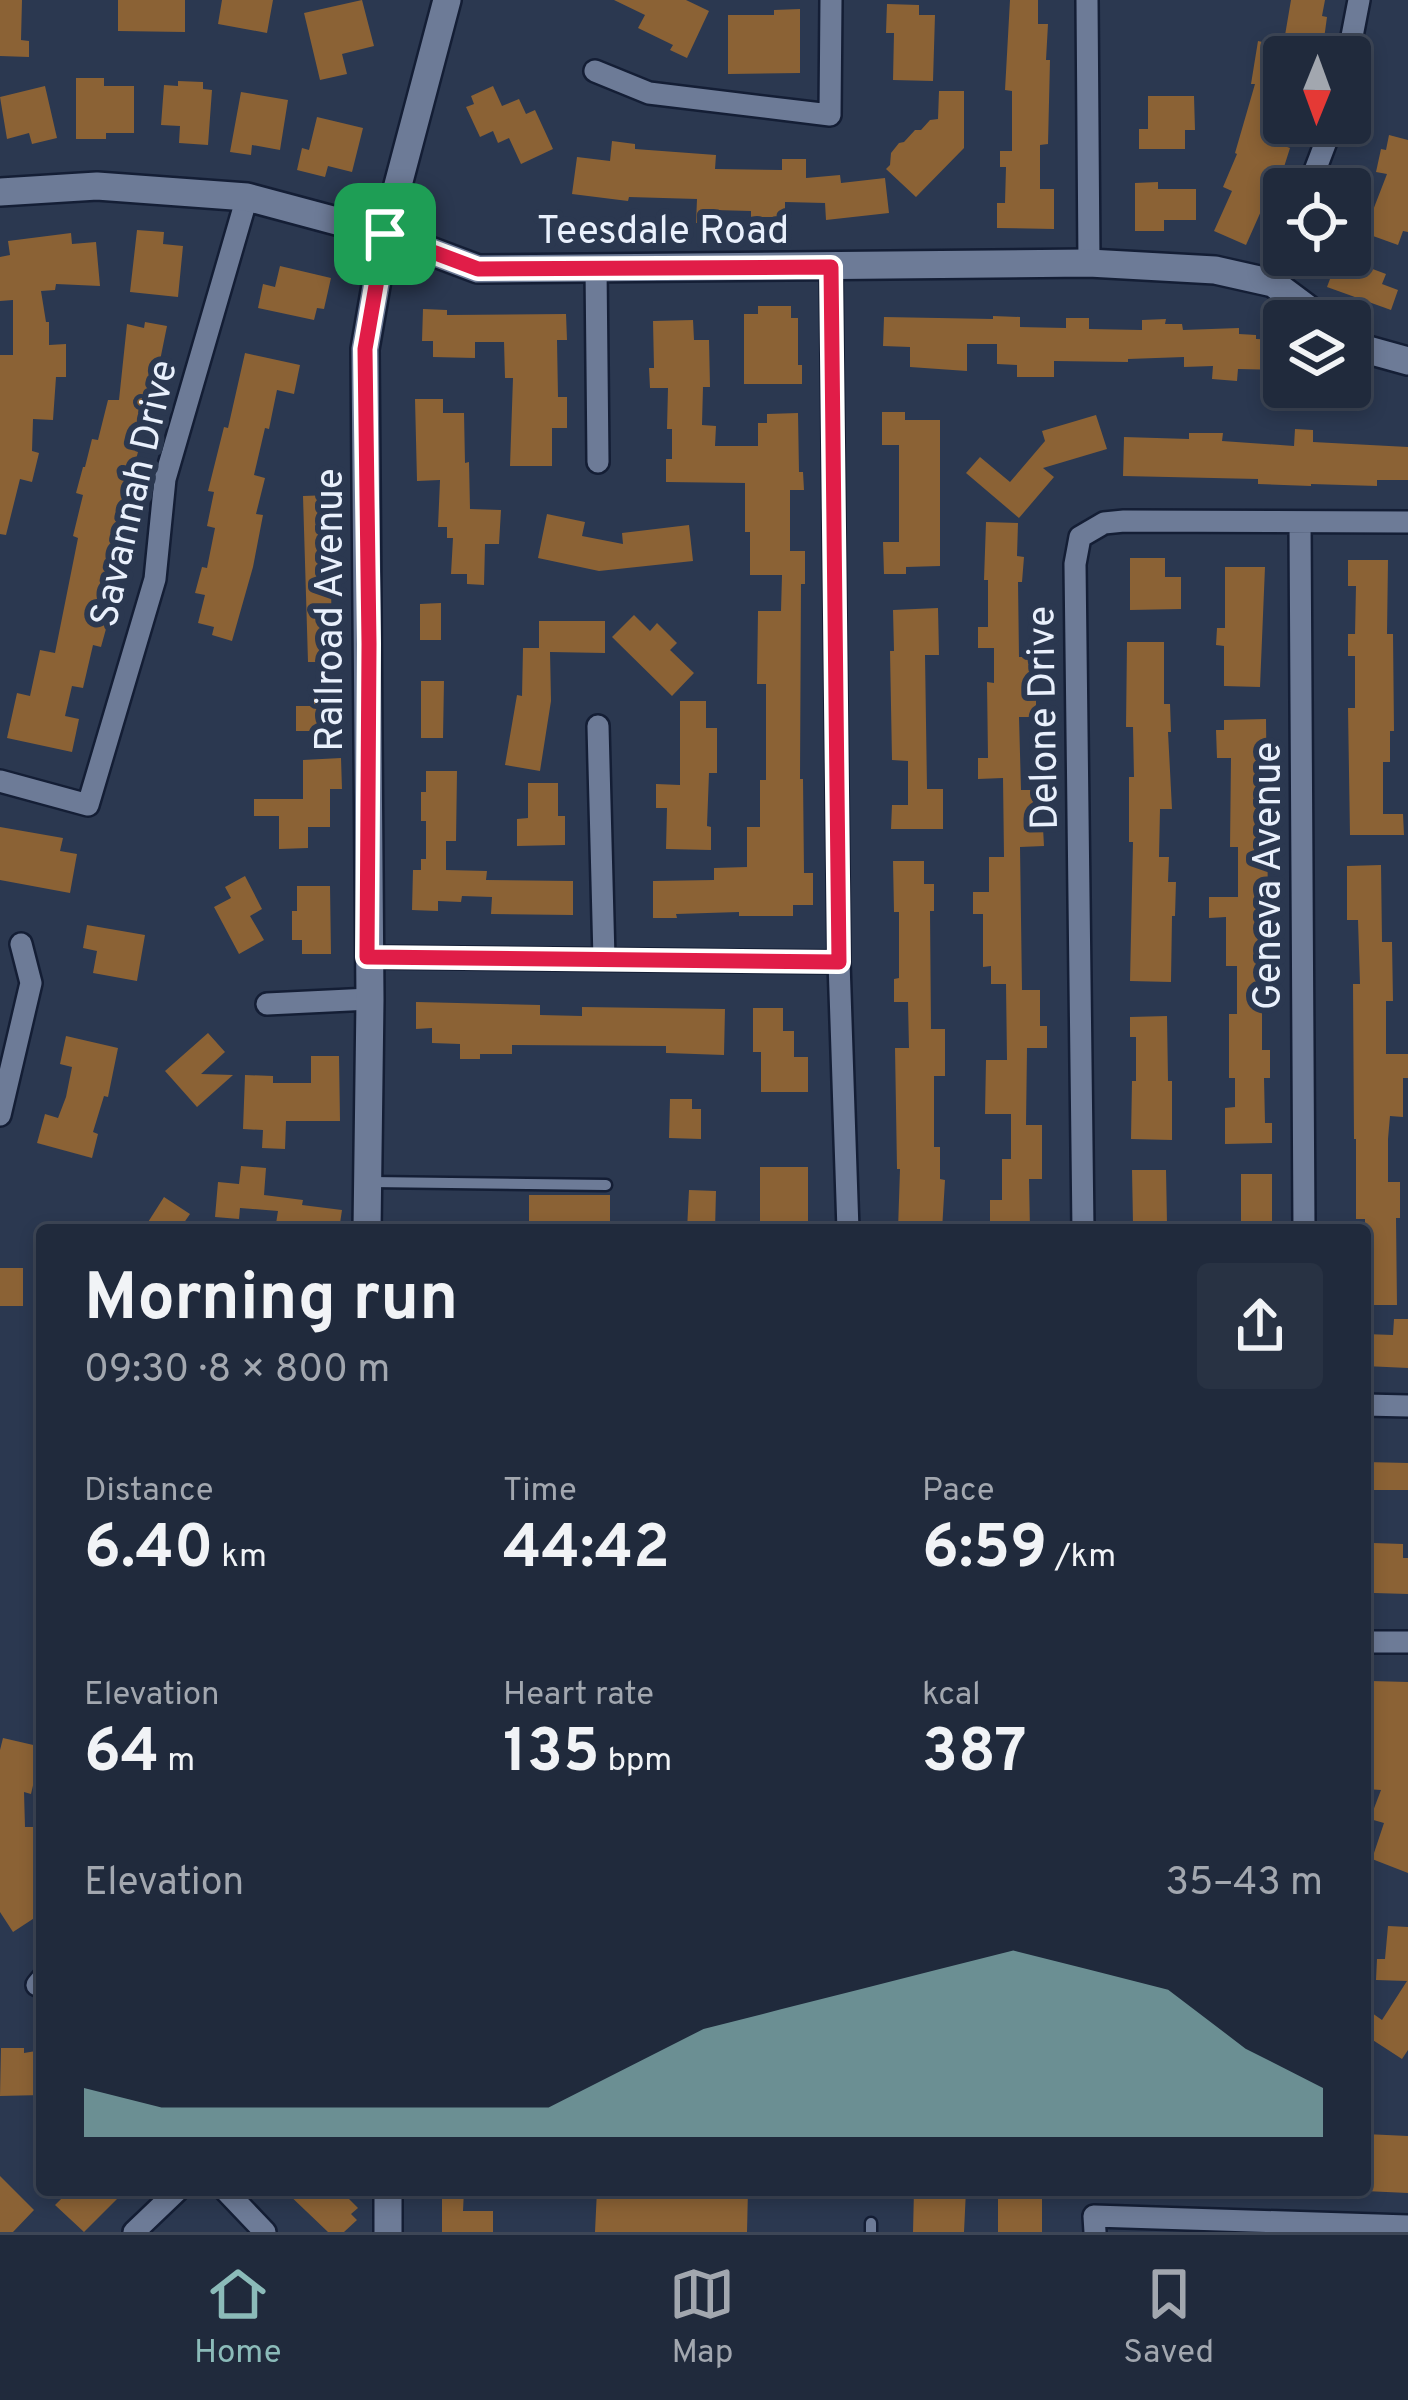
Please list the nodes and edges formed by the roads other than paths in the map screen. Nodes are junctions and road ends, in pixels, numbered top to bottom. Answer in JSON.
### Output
{"nodes":[{"id":1,"x":447,"y":0,"type":"edge"},
{"id":2,"x":831,"y":0,"type":"edge"},
{"id":3,"x":1088,"y":0,"type":"edge"},
{"id":4,"x":1359,"y":0,"type":"edge"},
{"id":5,"x":1352,"y":36,"type":"edge"},
{"id":6,"x":595,"y":71,"type":"dead end"},
{"id":7,"x":0,"y":192,"type":"edge"},
{"id":8,"x":247,"y":197,"type":"junction"},
{"id":9,"x":385,"y":234,"type":"junction"},
{"id":10,"x":1089,"y":263,"type":"junction"},
{"id":11,"x":831,"y":267,"type":"junction"},
{"id":12,"x":596,"y":268,"type":"junction"},
{"id":13,"x":1276,"y":276,"type":"edge"},
{"id":14,"x":1273,"y":283,"type":"junction"},
{"id":15,"x":1296,"y":300,"type":"edge"},
{"id":16,"x":1371,"y":351,"type":"edge"},
{"id":17,"x":1408,"y":361,"type":"edge"},
{"id":18,"x":598,"y":462,"type":"dead end"},
{"id":19,"x":1300,"y":522,"type":"junction"},
{"id":20,"x":1408,"y":522,"type":"edge"},
{"id":21,"x":598,"y":726,"type":"dead end"},
{"id":22,"x":0,"y":782,"type":"edge"},
{"id":23,"x":21,"y":944,"type":"dead end"},
{"id":24,"x":367,"y":957,"type":"junction"},
{"id":25,"x":604,"y":959,"type":"junction"},
{"id":26,"x":839,"y":962,"type":"junction"},
{"id":27,"x":370,"y":999,"type":"junction"},
{"id":28,"x":267,"y":1004,"type":"dead end"},
{"id":29,"x":0,"y":1114,"type":"edge"},
{"id":30,"x":368,"y":1182,"type":"junction"},
{"id":31,"x":606,"y":1185,"type":"dead end"},
{"id":32,"x":367,"y":1224,"type":"edge"},
{"id":33,"x":848,"y":1224,"type":"edge"},
{"id":34,"x":1083,"y":1224,"type":"edge"},
{"id":35,"x":1304,"y":1224,"type":"edge"},
{"id":36,"x":1371,"y":1405,"type":"edge"},
{"id":37,"x":1408,"y":1406,"type":"edge"},
{"id":38,"x":1371,"y":1642,"type":"edge"},
{"id":39,"x":1408,"y":1642,"type":"edge"},
{"id":40,"x":172,"y":2196,"type":"edge"},
{"id":41,"x":231,"y":2196,"type":"edge"},
{"id":42,"x":388,"y":2196,"type":"edge"},
{"id":43,"x":1408,"y":2226,"type":"edge"},
{"id":44,"x":1320,"y":2227,"type":"edge"},
{"id":45,"x":134,"y":2232,"type":"edge"},
{"id":46,"x":265,"y":2232,"type":"edge"},
{"id":47,"x":388,"y":2232,"type":"edge"},
{"id":48,"x":1095,"y":2232,"type":"edge"}],
"edges":[{"from":1,"to":9,"type":"street","name":"Railroad Avenue"},
{"from":2,"to":6,"type":"street"},
{"from":3,"to":10,"type":"street"},
{"from":4,"to":5,"type":"street"},
{"from":7,"to":8,"type":"street","name":"Teesdale Road"},
{"from":8,"to":9,"type":"street","name":"Teesdale Road"},
{"from":8,"to":22,"type":"street","name":"Savannah Drive"},
{"from":9,"to":12,"type":"street","name":"Teesdale Road"},
{"from":9,"to":24,"type":"street","name":"Railroad Avenue"},
{"from":10,"to":11,"type":"street","name":"Teesdale Road"},
{"from":10,"to":14,"type":"street","name":"Teesdale Road"},
{"from":11,"to":12,"type":"street","name":"Teesdale Road"},
{"from":11,"to":26,"type":"street"},
{"from":12,"to":18,"type":"street"},
{"from":13,"to":14,"type":"street"},
{"from":14,"to":15,"type":"street","name":"Teesdale Road"},
{"from":16,"to":17,"type":"street"},
{"from":19,"to":20,"type":"street","name":"Delone Drive"},
{"from":19,"to":34,"type":"street","name":"Delone Drive"},
{"from":19,"to":35,"type":"street","name":"Geneva Avenue"},
{"from":21,"to":25,"type":"street"},
{"from":23,"to":29,"type":"street"},
{"from":24,"to":25,"type":"street"},
{"from":24,"to":27,"type":"street","name":"Railroad Avenue"},
{"from":25,"to":26,"type":"street"},
{"from":26,"to":33,"type":"street"},
{"from":27,"to":28,"type":"street"},
{"from":27,"to":30,"type":"street","name":"Railroad Avenue"},
{"from":30,"to":31,"type":"lane"},
{"from":30,"to":32,"type":"street","name":"Railroad Avenue"},
{"from":36,"to":37,"type":"street"},
{"from":38,"to":39,"type":"street"},
{"from":40,"to":45,"type":"street"},
{"from":41,"to":46,"type":"street"},
{"from":42,"to":47,"type":"street"},
{"from":43,"to":44,"type":"street"},
{"from":44,"to":48,"type":"street"}]}
